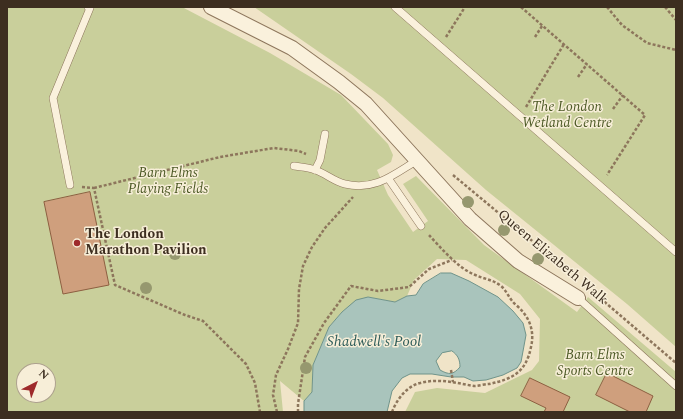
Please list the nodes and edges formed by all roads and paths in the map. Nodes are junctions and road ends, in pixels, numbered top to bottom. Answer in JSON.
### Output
{"nodes":[{"id":1,"x":88,"y":7,"type":"edge"},
{"id":2,"x":212,"y":7,"type":"edge"},
{"id":3,"x":395,"y":7,"type":"edge"},
{"id":4,"x":465,"y":7,"type":"edge"},
{"id":5,"x":521,"y":7,"type":"edge"},
{"id":6,"x":607,"y":7,"type":"edge"},
{"id":7,"x":665,"y":7,"type":"edge"},
{"id":8,"x":676,"y":20,"type":"edge"},
{"id":9,"x":542,"y":26,"type":"junction"},
{"id":10,"x":535,"y":37,"type":"dead end"},
{"id":11,"x":564,"y":44,"type":"junction"},
{"id":12,"x":440,"y":46,"type":"junction"},
{"id":13,"x":676,"y":50,"type":"edge"},
{"id":14,"x":587,"y":64,"type":"junction"},
{"id":15,"x":578,"y":77,"type":"dead end"},
{"id":16,"x":623,"y":96,"type":"junction"},
{"id":17,"x":613,"y":109,"type":"dead end"},
{"id":18,"x":519,"y":115,"type":"junction"},
{"id":19,"x":325,"y":134,"type":"dead end"},
{"id":20,"x":320,"y":160,"type":"junction"},
{"id":21,"x":416,"y":161,"type":"junction"},
{"id":22,"x":294,"y":166,"type":"dead end"},
{"id":23,"x":314,"y":170,"type":"junction"},
{"id":24,"x":451,"y":173,"type":"dead end"},
{"id":25,"x":388,"y":178,"type":"junction"},
{"id":26,"x":70,"y":185,"type":"joint"},
{"id":27,"x":361,"y":185,"type":"junction"},
{"id":28,"x":599,"y":185,"type":"junction"},
{"id":29,"x":94,"y":188,"type":"junction"},
{"id":30,"x":421,"y":226,"type":"joint"},
{"id":31,"x":676,"y":252,"type":"edge"},
{"id":32,"x":452,"y":260,"type":"junction"},
{"id":33,"x":577,"y":279,"type":"dead end"},
{"id":34,"x":589,"y":289,"type":"dead end"},
{"id":35,"x":578,"y":298,"type":"joint"},
{"id":36,"x":676,"y":363,"type":"edge"},
{"id":37,"x":450,"y":370,"type":"dead end"},
{"id":38,"x":453,"y":382,"type":"junction"},
{"id":39,"x":676,"y":386,"type":"edge"},
{"id":40,"x":260,"y":412,"type":"edge"},
{"id":41,"x":278,"y":412,"type":"edge"},
{"id":42,"x":298,"y":412,"type":"edge"},
{"id":43,"x":392,"y":412,"type":"edge"}],
"edges":[{"from":1,"to":26,"type":"lane"},
{"from":2,"to":21,"type":"street","name":"Queen Elizabeth Walk"},
{"from":3,"to":12,"type":"lane"},
{"from":4,"to":12,"type":"path"},
{"from":5,"to":9,"type":"path"},
{"from":6,"to":13,"type":"path"},
{"from":7,"to":8,"type":"path"},
{"from":9,"to":10,"type":"path"},
{"from":9,"to":11,"type":"path"},
{"from":11,"to":14,"type":"path"},
{"from":11,"to":18,"type":"path"},
{"from":12,"to":18,"type":"lane"},
{"from":14,"to":15,"type":"path"},
{"from":14,"to":16,"type":"path"},
{"from":16,"to":17,"type":"path"},
{"from":16,"to":28,"type":"path"},
{"from":18,"to":28,"type":"lane"},
{"from":19,"to":20,"type":"lane"},
{"from":20,"to":23,"type":"lane"},
{"from":20,"to":29,"type":"path"},
{"from":21,"to":25,"type":"lane"},
{"from":21,"to":35,"type":"street","name":"Queen Elizabeth Walk"},
{"from":22,"to":23,"type":"lane"},
{"from":23,"to":27,"type":"lane"},
{"from":24,"to":33,"type":"path","name":"Queen Elizabeth Walk"},
{"from":25,"to":27,"type":"lane"},
{"from":25,"to":30,"type":"lane"},
{"from":26,"to":29,"type":"path"},
{"from":27,"to":41,"type":"path"},
{"from":28,"to":31,"type":"lane"},
{"from":29,"to":40,"type":"path"},
{"from":30,"to":32,"type":"path"},
{"from":32,"to":38,"type":"path"},
{"from":32,"to":42,"type":"path"},
{"from":34,"to":36,"type":"path","name":"Queen Elizabeth Walk"},
{"from":35,"to":39,"type":"lane"},
{"from":37,"to":38,"type":"path"},
{"from":38,"to":43,"type":"path"}]}
